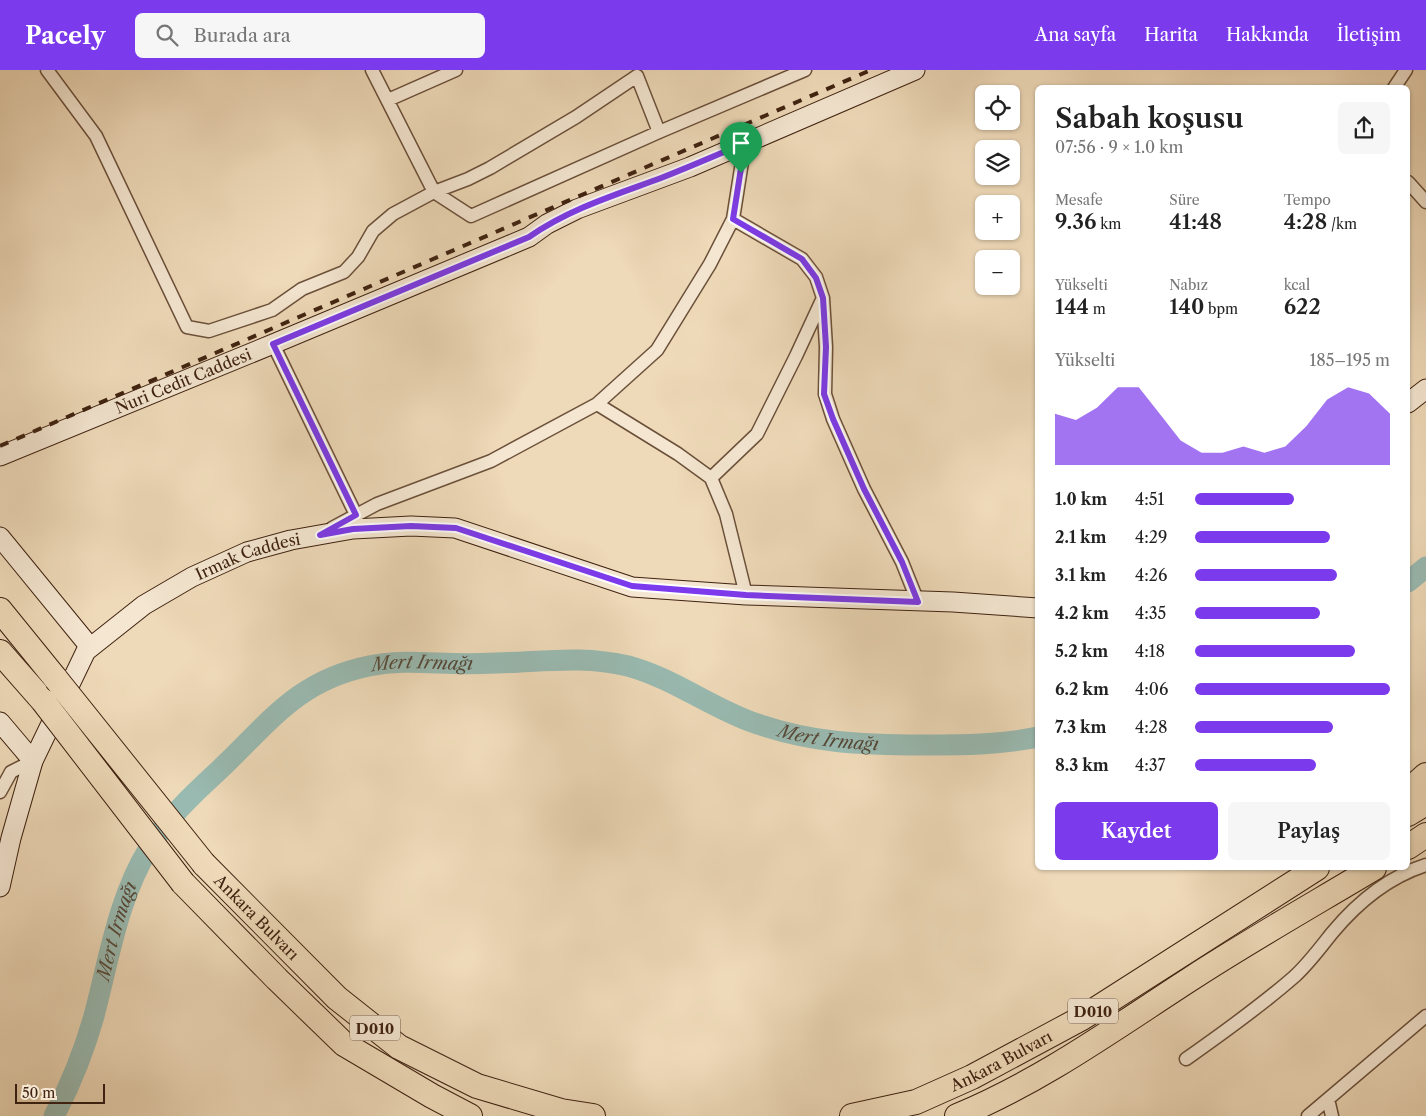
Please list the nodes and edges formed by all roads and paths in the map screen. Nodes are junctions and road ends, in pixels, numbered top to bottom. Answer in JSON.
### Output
{"nodes":[{"id":1,"x":47,"y":70,"type":"edge"},
{"id":2,"x":372,"y":70,"type":"edge"},
{"id":3,"x":456,"y":70,"type":"edge"},
{"id":4,"x":805,"y":70,"type":"edge"},
{"id":5,"x":915,"y":70,"type":"edge"},
{"id":6,"x":1406,"y":70,"type":"edge"},
{"id":7,"x":635,"y":73,"type":"edge"},
{"id":8,"x":1396,"y":85,"type":"edge"},
{"id":9,"x":388,"y":100,"type":"junction"},
{"id":10,"x":659,"y":132,"type":"junction"},
{"id":11,"x":745,"y":143,"type":"junction"},
{"id":12,"x":1410,"y":184,"type":"edge"},
{"id":13,"x":434,"y":192,"type":"junction"},
{"id":14,"x":1426,"y":202,"type":"edge"},
{"id":15,"x":733,"y":219,"type":"junction"},
{"id":16,"x":823,"y":298,"type":"junction"},
{"id":17,"x":273,"y":344,"type":"junction"},
{"id":18,"x":1426,"y":389,"type":"edge"},
{"id":19,"x":1410,"y":401,"type":"edge"},
{"id":20,"x":597,"y":404,"type":"junction"},
{"id":21,"x":0,"y":456,"type":"edge"},
{"id":22,"x":711,"y":478,"type":"junction"},
{"id":23,"x":356,"y":515,"type":"junction"},
{"id":24,"x":320,"y":535,"type":"junction"},
{"id":25,"x":0,"y":538,"type":"edge"},
{"id":26,"x":746,"y":595,"type":"junction"},
{"id":27,"x":918,"y":602,"type":"junction"},
{"id":28,"x":1035,"y":608,"type":"edge"},
{"id":29,"x":0,"y":610,"type":"edge"},
{"id":30,"x":90,"y":648,"type":"junction"},
{"id":31,"x":0,"y":652,"type":"edge"},
{"id":32,"x":0,"y":722,"type":"edge"},
{"id":33,"x":33,"y":762,"type":"junction"},
{"id":34,"x":1426,"y":775,"type":"edge"},
{"id":35,"x":1410,"y":789,"type":"edge"},
{"id":36,"x":0,"y":792,"type":"edge"},
{"id":37,"x":1426,"y":803,"type":"edge"},
{"id":38,"x":1410,"y":813,"type":"edge"},
{"id":39,"x":1426,"y":835,"type":"edge"},
{"id":40,"x":1410,"y":846,"type":"edge"},
{"id":41,"x":1426,"y":846,"type":"edge"},
{"id":42,"x":1410,"y":851,"type":"edge"},
{"id":43,"x":1426,"y":865,"type":"edge"},
{"id":44,"x":1314,"y":870,"type":"edge"},
{"id":45,"x":1371,"y":870,"type":"edge"},
{"id":46,"x":0,"y":887,"type":"edge"},
{"id":47,"x":1426,"y":1016,"type":"edge"},
{"id":48,"x":1186,"y":1058,"type":"dead end"},
{"id":49,"x":1328,"y":1099,"type":"junction"},
{"id":50,"x":470,"y":1116,"type":"edge"},
{"id":51,"x":593,"y":1116,"type":"edge"},
{"id":52,"x":852,"y":1116,"type":"edge"},
{"id":53,"x":957,"y":1116,"type":"edge"},
{"id":54,"x":1308,"y":1116,"type":"edge"},
{"id":55,"x":1332,"y":1116,"type":"edge"}],
"edges":[{"from":1,"to":13,"type":"street"},
{"from":2,"to":9,"type":"street"},
{"from":3,"to":9,"type":"street"},
{"from":4,"to":10,"type":"street"},
{"from":5,"to":11,"type":"street","name":"Nuri Cedit Caddesi"},
{"from":6,"to":8,"type":"street"},
{"from":7,"to":10,"type":"street"},
{"from":7,"to":13,"type":"street"},
{"from":9,"to":13,"type":"street"},
{"from":10,"to":13,"type":"street"},
{"from":11,"to":15,"type":"street"},
{"from":11,"to":17,"type":"street","name":"Nuri Cedit Caddesi"},
{"from":12,"to":14,"type":"street"},
{"from":15,"to":16,"type":"street"},
{"from":15,"to":20,"type":"street"},
{"from":16,"to":22,"type":"street"},
{"from":16,"to":27,"type":"street"},
{"from":17,"to":21,"type":"street","name":"Nuri Cedit Caddesi"},
{"from":17,"to":23,"type":"street"},
{"from":18,"to":19,"type":"street"},
{"from":20,"to":22,"type":"street"},
{"from":20,"to":23,"type":"street"},
{"from":22,"to":26,"type":"street"},
{"from":23,"to":24,"type":"street"},
{"from":24,"to":26,"type":"street","name":"Irmak Caddesi"},
{"from":24,"to":30,"type":"street","name":"Irmak Caddesi"},
{"from":25,"to":30,"type":"street"},
{"from":26,"to":27,"type":"street","name":"Irmak Caddesi"},
{"from":27,"to":28,"type":"street","name":"Irmak Caddesi"},
{"from":29,"to":51,"type":"highway","name":"Ankara Bulvarı","number":"D010","bridge":true},
{"from":30,"to":33,"type":"street","name":"Irmak Caddesi"},
{"from":31,"to":50,"type":"highway","name":"Ankara Bulvarı","number":"D010","bridge":true},
{"from":32,"to":33,"type":"street"},
{"from":33,"to":36,"type":"street"},
{"from":33,"to":46,"type":"street","name":"Irmak Caddesi"},
{"from":34,"to":35,"type":"highway"},
{"from":37,"to":38,"type":"highway"},
{"from":39,"to":40,"type":"highway"},
{"from":41,"to":42,"type":"highway"},
{"from":43,"to":48,"type":"street"},
{"from":44,"to":52,"type":"highway","name":"Ankara Bulvarı","number":"D010"},
{"from":45,"to":53,"type":"highway","name":"Ankara Bulvarı","number":"D010"},
{"from":47,"to":49,"type":"street"},
{"from":49,"to":54,"type":"street"},
{"from":49,"to":55,"type":"street"}]}
